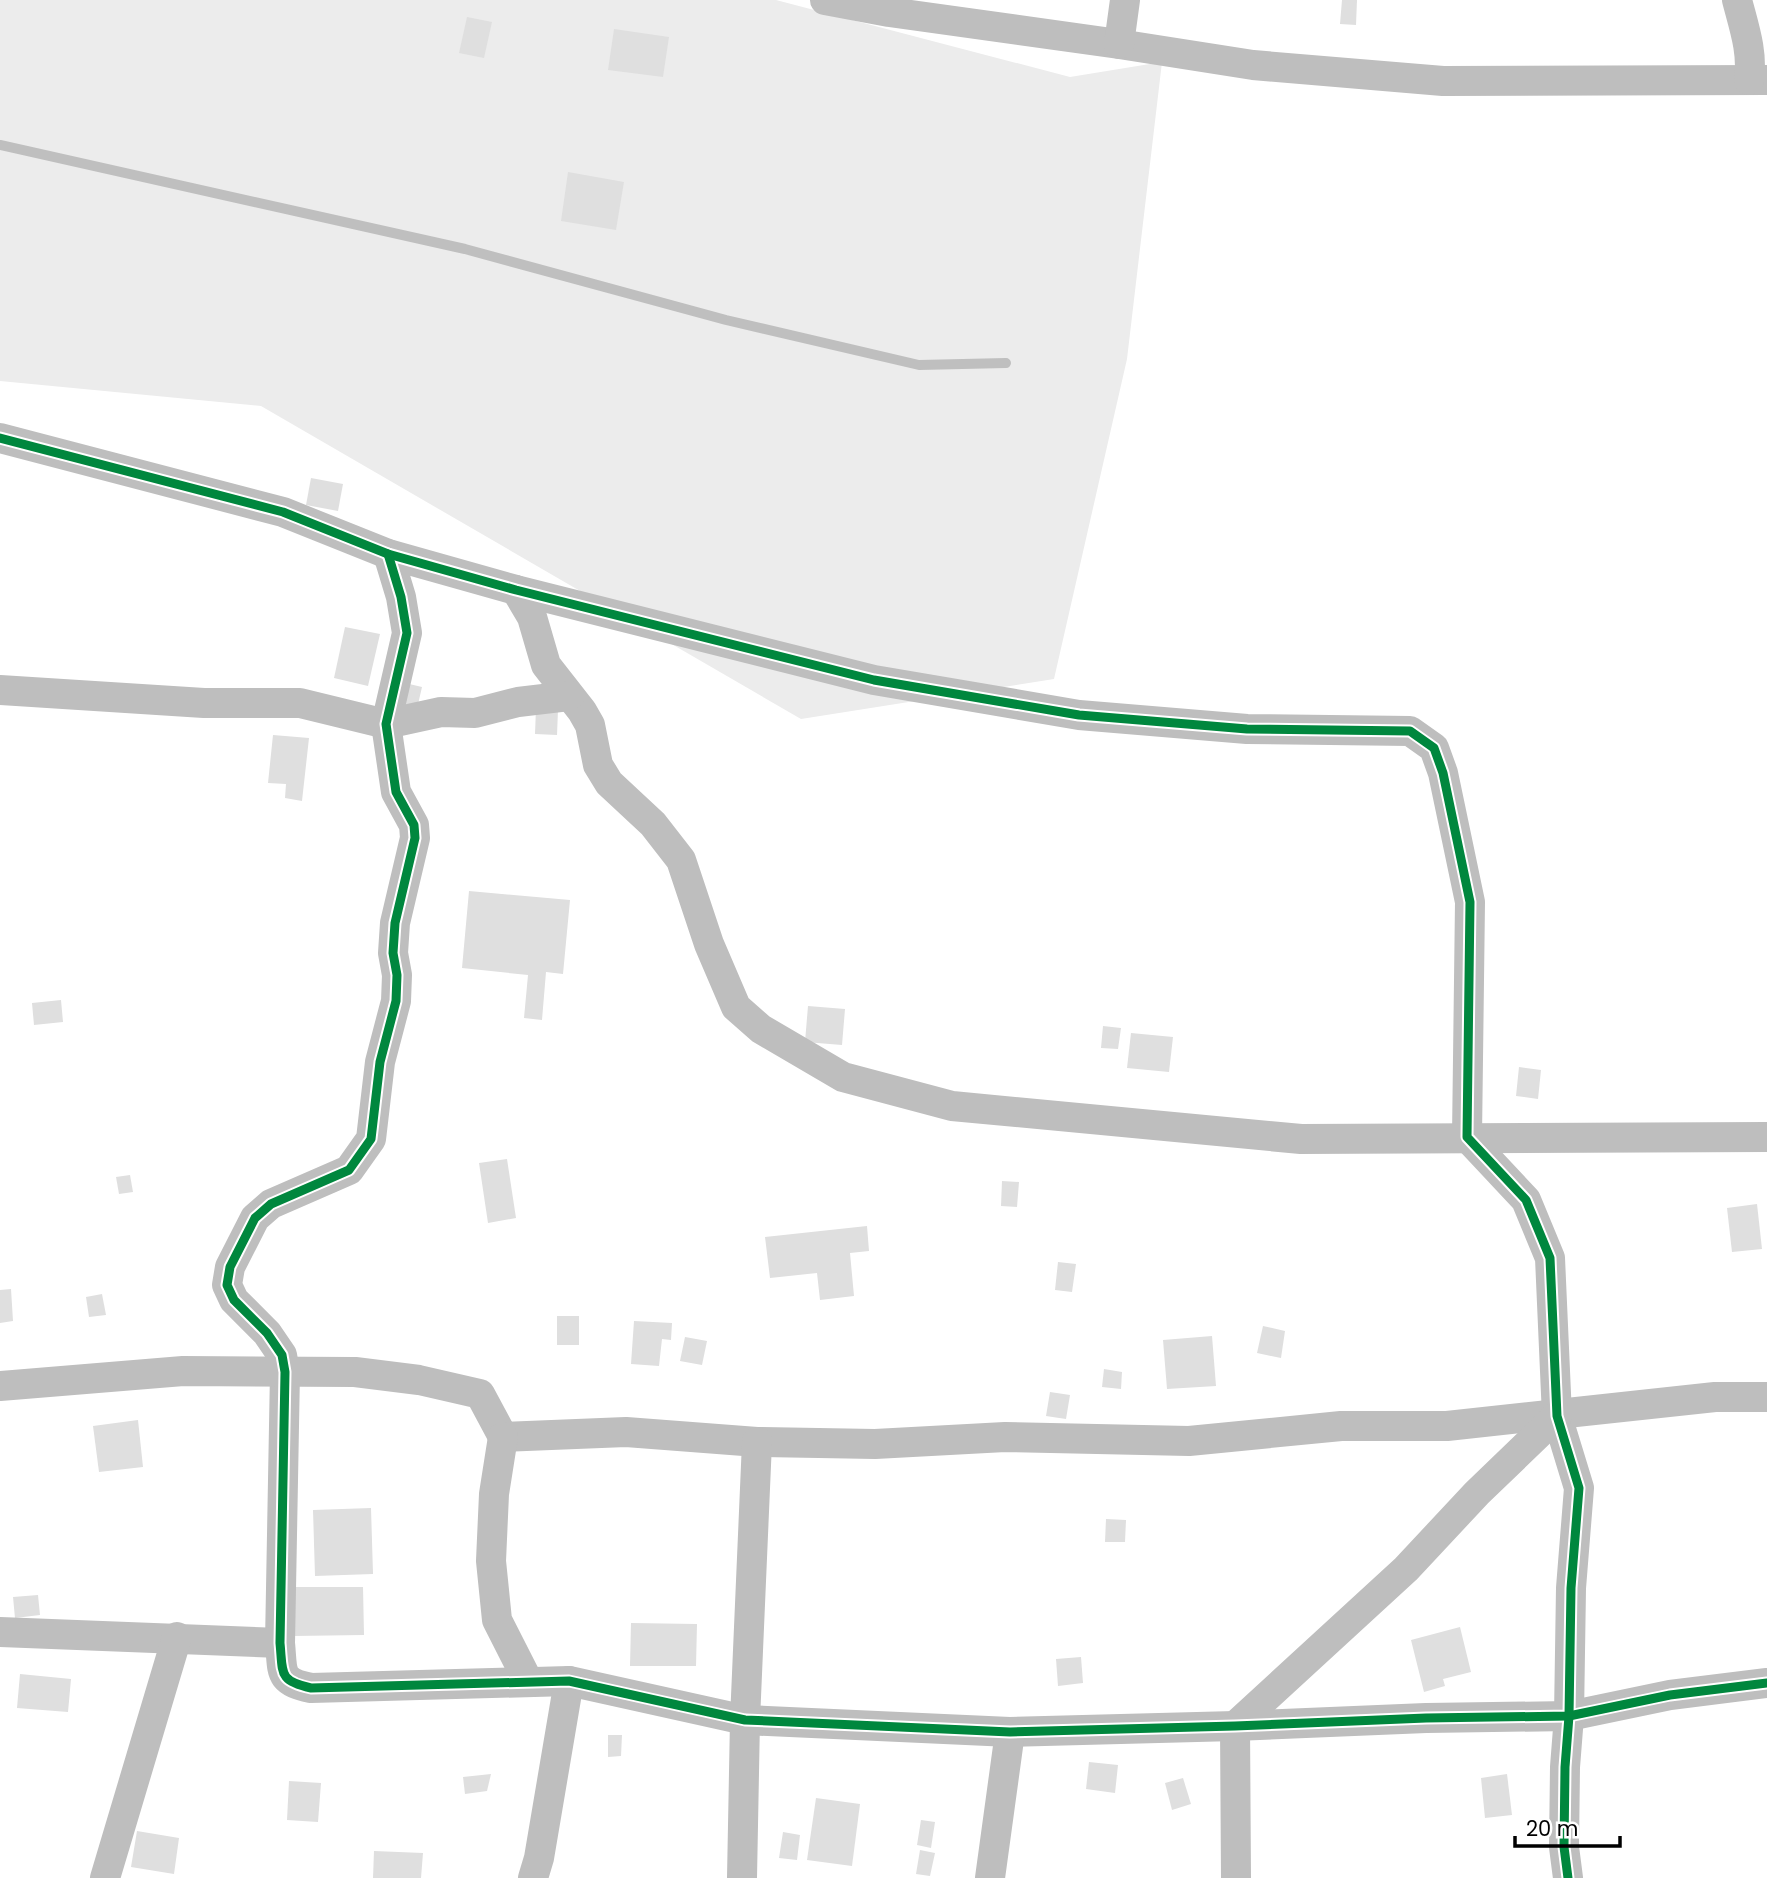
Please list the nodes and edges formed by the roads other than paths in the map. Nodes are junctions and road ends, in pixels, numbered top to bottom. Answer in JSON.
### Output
{"nodes":[{"id":1,"x":825,"y":0,"type":"edge"},
{"id":2,"x":1125,"y":0,"type":"edge"},
{"id":3,"x":1737,"y":0,"type":"edge"},
{"id":4,"x":1119,"y":44,"type":"junction"},
{"id":5,"x":1758,"y":80,"type":"edge"},
{"id":6,"x":0,"y":438,"type":"edge"},
{"id":7,"x":388,"y":554,"type":"junction"},
{"id":8,"x":516,"y":590,"type":"junction"},
{"id":9,"x":0,"y":690,"type":"edge"},
{"id":10,"x":569,"y":696,"type":"junction"},
{"id":11,"x":387,"y":724,"type":"junction"},
{"id":12,"x":1467,"y":1137,"type":"junction"},
{"id":13,"x":1767,"y":1137,"type":"edge"},
{"id":14,"x":285,"y":1372,"type":"junction"},
{"id":15,"x":0,"y":1386,"type":"edge"},
{"id":16,"x":1767,"y":1397,"type":"edge"},
{"id":17,"x":1557,"y":1416,"type":"junction"},
{"id":18,"x":503,"y":1437,"type":"junction"},
{"id":19,"x":757,"y":1442,"type":"junction"},
{"id":20,"x":0,"y":1632,"type":"edge"},
{"id":21,"x":177,"y":1637,"type":"junction"},
{"id":22,"x":281,"y":1643,"type":"junction"},
{"id":23,"x":528,"y":1681,"type":"junction"},
{"id":24,"x":569,"y":1681,"type":"junction"},
{"id":25,"x":1767,"y":1683,"type":"edge"},
{"id":26,"x":1569,"y":1716,"type":"junction"},
{"id":27,"x":745,"y":1720,"type":"junction"},
{"id":28,"x":1235,"y":1727,"type":"junction"},
{"id":29,"x":1010,"y":1732,"type":"junction"},
{"id":30,"x":105,"y":1878,"type":"edge"},
{"id":31,"x":533,"y":1878,"type":"edge"},
{"id":32,"x":742,"y":1878,"type":"edge"},
{"id":33,"x":990,"y":1878,"type":"edge"},
{"id":34,"x":1236,"y":1878,"type":"edge"},
{"id":35,"x":1568,"y":1878,"type":"edge"}],
"edges":[{"from":1,"to":4,"type":"street"},
{"from":2,"to":4,"type":"street"},
{"from":3,"to":5,"type":"street"},
{"from":4,"to":5,"type":"street"},
{"from":6,"to":7,"type":"street"},
{"from":7,"to":8,"type":"street"},
{"from":7,"to":11,"type":"street"},
{"from":8,"to":10,"type":"street"},
{"from":8,"to":12,"type":"street"},
{"from":9,"to":11,"type":"street"},
{"from":10,"to":11,"type":"street"},
{"from":10,"to":12,"type":"street"},
{"from":11,"to":14,"type":"street"},
{"from":12,"to":13,"type":"street"},
{"from":12,"to":17,"type":"street"},
{"from":14,"to":15,"type":"street"},
{"from":14,"to":18,"type":"street"},
{"from":14,"to":22,"type":"street"},
{"from":16,"to":17,"type":"street"},
{"from":17,"to":19,"type":"street"},
{"from":17,"to":26,"type":"street"},
{"from":17,"to":28,"type":"street"},
{"from":18,"to":19,"type":"street"},
{"from":18,"to":23,"type":"street"},
{"from":19,"to":27,"type":"street"},
{"from":20,"to":21,"type":"street"},
{"from":21,"to":22,"type":"street"},
{"from":21,"to":30,"type":"street"},
{"from":22,"to":23,"type":"street"},
{"from":23,"to":24,"type":"street"},
{"from":24,"to":27,"type":"street"},
{"from":24,"to":31,"type":"street"},
{"from":25,"to":26,"type":"street"},
{"from":26,"to":28,"type":"street"},
{"from":26,"to":35,"type":"street"},
{"from":27,"to":29,"type":"street"},
{"from":27,"to":32,"type":"street"},
{"from":28,"to":29,"type":"street"},
{"from":28,"to":34,"type":"street"},
{"from":29,"to":33,"type":"street"}]}
